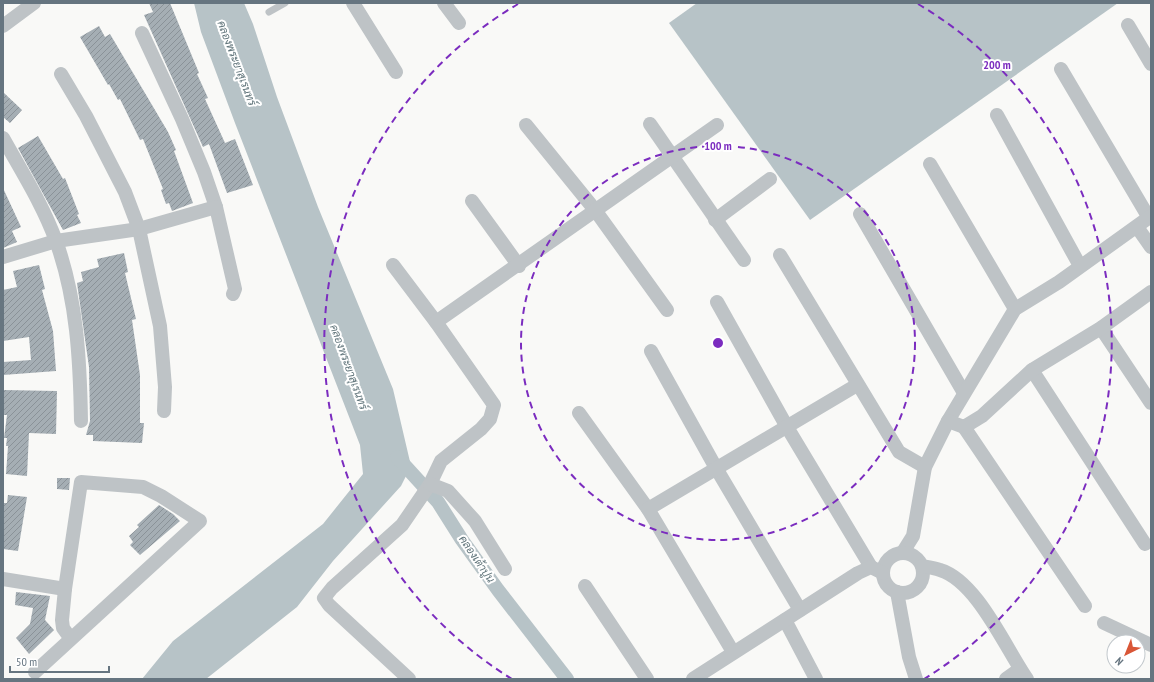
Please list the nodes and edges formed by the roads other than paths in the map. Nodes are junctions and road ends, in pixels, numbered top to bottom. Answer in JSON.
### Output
{"nodes":[{"id":1,"x":34,"y":3,"type":"edge"},
{"id":2,"x":285,"y":3,"type":"edge"},
{"id":3,"x":353,"y":3,"type":"edge"},
{"id":4,"x":444,"y":3,"type":"edge"},
{"id":5,"x":268,"y":12,"type":"dead end"},
{"id":6,"x":459,"y":23,"type":"dead end"},
{"id":7,"x":1128,"y":25,"type":"dead end"},
{"id":8,"x":3,"y":26,"type":"edge"},
{"id":9,"x":142,"y":33,"type":"dead end"},
{"id":10,"x":1151,"y":64,"type":"edge"},
{"id":11,"x":1061,"y":69,"type":"dead end"},
{"id":12,"x":396,"y":72,"type":"dead end"},
{"id":13,"x":61,"y":74,"type":"dead end"},
{"id":14,"x":997,"y":116,"type":"dead end"},
{"id":15,"x":650,"y":124,"type":"dead end"},
{"id":16,"x":526,"y":125,"type":"dead end"},
{"id":17,"x":718,"y":125,"type":"dead end"},
{"id":18,"x":3,"y":138,"type":"edge"},
{"id":19,"x":673,"y":156,"type":"junction"},
{"id":20,"x":930,"y":164,"type":"dead end"},
{"id":21,"x":770,"y":179,"type":"dead end"},
{"id":22,"x":472,"y":201,"type":"dead end"},
{"id":23,"x":216,"y":206,"type":"junction"},
{"id":24,"x":595,"y":210,"type":"junction"},
{"id":25,"x":860,"y":214,"type":"dead end"},
{"id":26,"x":1150,"y":217,"type":"edge"},
{"id":27,"x":715,"y":220,"type":"junction"},
{"id":28,"x":1137,"y":226,"type":"junction"},
{"id":29,"x":139,"y":229,"type":"junction"},
{"id":30,"x":56,"y":241,"type":"junction"},
{"id":31,"x":1151,"y":247,"type":"edge"},
{"id":32,"x":780,"y":255,"type":"dead end"},
{"id":33,"x":3,"y":258,"type":"edge"},
{"id":34,"x":744,"y":260,"type":"dead end"},
{"id":35,"x":393,"y":265,"type":"dead end"},
{"id":36,"x":519,"y":266,"type":"junction"},
{"id":37,"x":1080,"y":266,"type":"junction"},
{"id":38,"x":1151,"y":292,"type":"edge"},
{"id":39,"x":232,"y":294,"type":"dead end"},
{"id":40,"x":717,"y":302,"type":"dead end"},
{"id":41,"x":1015,"y":309,"type":"junction"},
{"id":42,"x":667,"y":310,"type":"dead end"},
{"id":43,"x":436,"y":322,"type":"junction"},
{"id":44,"x":1101,"y":328,"type":"junction"},
{"id":45,"x":651,"y":351,"type":"dead end"},
{"id":46,"x":1032,"y":370,"type":"junction"},
{"id":47,"x":857,"y":385,"type":"junction"},
{"id":48,"x":964,"y":393,"type":"junction"},
{"id":49,"x":1151,"y":403,"type":"edge"},
{"id":50,"x":164,"y":411,"type":"dead end"},
{"id":51,"x":579,"y":413,"type":"dead end"},
{"id":52,"x":948,"y":420,"type":"junction"},
{"id":53,"x":81,"y":421,"type":"dead end"},
{"id":54,"x":786,"y":427,"type":"junction"},
{"id":55,"x":964,"y":427,"type":"junction"},
{"id":56,"x":925,"y":467,"type":"junction"},
{"id":57,"x":716,"y":468,"type":"junction"},
{"id":58,"x":426,"y":490,"type":"junction"},
{"id":59,"x":648,"y":509,"type":"junction"},
{"id":60,"x":1145,"y":544,"type":"dead end"},
{"id":61,"x":903,"y":552,"type":"junction"},
{"id":62,"x":922,"y":566,"type":"junction"},
{"id":63,"x":505,"y":569,"type":"dead end"},
{"id":64,"x":877,"y":570,"type":"junction"},
{"id":65,"x":3,"y":579,"type":"edge"},
{"id":66,"x":585,"y":586,"type":"dead end"},
{"id":67,"x":65,"y":589,"type":"junction"},
{"id":68,"x":897,"y":592,"type":"junction"},
{"id":69,"x":1085,"y":606,"type":"dead end"},
{"id":70,"x":800,"y":610,"type":"junction"},
{"id":71,"x":785,"y":620,"type":"junction"},
{"id":72,"x":1104,"y":623,"type":"dead end"},
{"id":73,"x":71,"y":639,"type":"junction"},
{"id":74,"x":1151,"y":645,"type":"edge"},
{"id":75,"x":733,"y":652,"type":"junction"},
{"id":76,"x":35,"y":672,"type":"dead end"},
{"id":77,"x":1024,"y":674,"type":"edge"},
{"id":78,"x":701,"y":677,"type":"edge"},
{"id":79,"x":409,"y":679,"type":"edge"},
{"id":80,"x":647,"y":679,"type":"edge"},
{"id":81,"x":816,"y":679,"type":"edge"},
{"id":82,"x":916,"y":679,"type":"edge"},
{"id":83,"x":1006,"y":679,"type":"edge"}],
"edges":[{"from":1,"to":8,"type":"street"},
{"from":2,"to":5,"type":"lane"},
{"from":3,"to":12,"type":"street"},
{"from":4,"to":6,"type":"street"},
{"from":7,"to":10,"type":"street"},
{"from":9,"to":23,"type":"street"},
{"from":11,"to":26,"type":"street"},
{"from":13,"to":29,"type":"street"},
{"from":14,"to":37,"type":"street"},
{"from":15,"to":19,"type":"street"},
{"from":16,"to":24,"type":"street"},
{"from":17,"to":19,"type":"street"},
{"from":18,"to":30,"type":"street"},
{"from":19,"to":24,"type":"street"},
{"from":19,"to":27,"type":"street"},
{"from":20,"to":41,"type":"street"},
{"from":21,"to":27,"type":"street"},
{"from":22,"to":36,"type":"street"},
{"from":23,"to":29,"type":"street"},
{"from":23,"to":39,"type":"street"},
{"from":24,"to":36,"type":"street"},
{"from":24,"to":42,"type":"street"},
{"from":25,"to":48,"type":"street"},
{"from":26,"to":28,"type":"street"},
{"from":27,"to":34,"type":"street"},
{"from":28,"to":31,"type":"street"},
{"from":28,"to":37,"type":"street"},
{"from":29,"to":30,"type":"street"},
{"from":29,"to":50,"type":"street"},
{"from":30,"to":33,"type":"street"},
{"from":30,"to":53,"type":"street"},
{"from":32,"to":47,"type":"street"},
{"from":35,"to":43,"type":"street"},
{"from":36,"to":43,"type":"street"},
{"from":37,"to":41,"type":"street"},
{"from":38,"to":44,"type":"street"},
{"from":40,"to":54,"type":"street"},
{"from":41,"to":48,"type":"street"},
{"from":43,"to":58,"type":"street"},
{"from":44,"to":46,"type":"street"},
{"from":44,"to":49,"type":"street"},
{"from":45,"to":57,"type":"street"},
{"from":46,"to":55,"type":"street"},
{"from":46,"to":60,"type":"street"},
{"from":47,"to":54,"type":"street"},
{"from":47,"to":56,"type":"street"},
{"from":48,"to":52,"type":"street"},
{"from":51,"to":59,"type":"street"},
{"from":52,"to":55,"type":"street"},
{"from":52,"to":56,"type":"street"},
{"from":54,"to":57,"type":"street"},
{"from":54,"to":64,"type":"street"},
{"from":55,"to":69,"type":"street"},
{"from":56,"to":61,"type":"street"},
{"from":57,"to":59,"type":"street"},
{"from":57,"to":70,"type":"street"},
{"from":58,"to":63,"type":"street"},
{"from":58,"to":79,"type":"street"},
{"from":59,"to":75,"type":"street"},
{"from":61,"to":62,"type":"street"},
{"from":61,"to":64,"type":"street"},
{"from":62,"to":68,"type":"street"},
{"from":62,"to":77,"type":"street"},
{"from":64,"to":68,"type":"street"},
{"from":64,"to":70,"type":"street"},
{"from":65,"to":67,"type":"street"},
{"from":66,"to":80,"type":"street"},
{"from":67,"to":73,"type":"street"},
{"from":67,"to":73,"type":"street"},
{"from":68,"to":82,"type":"street"},
{"from":70,"to":71,"type":"street"},
{"from":71,"to":75,"type":"street"},
{"from":71,"to":81,"type":"street"},
{"from":72,"to":74,"type":"street"},
{"from":73,"to":76,"type":"street"},
{"from":75,"to":78,"type":"street"},
{"from":77,"to":83,"type":"street"}]}
